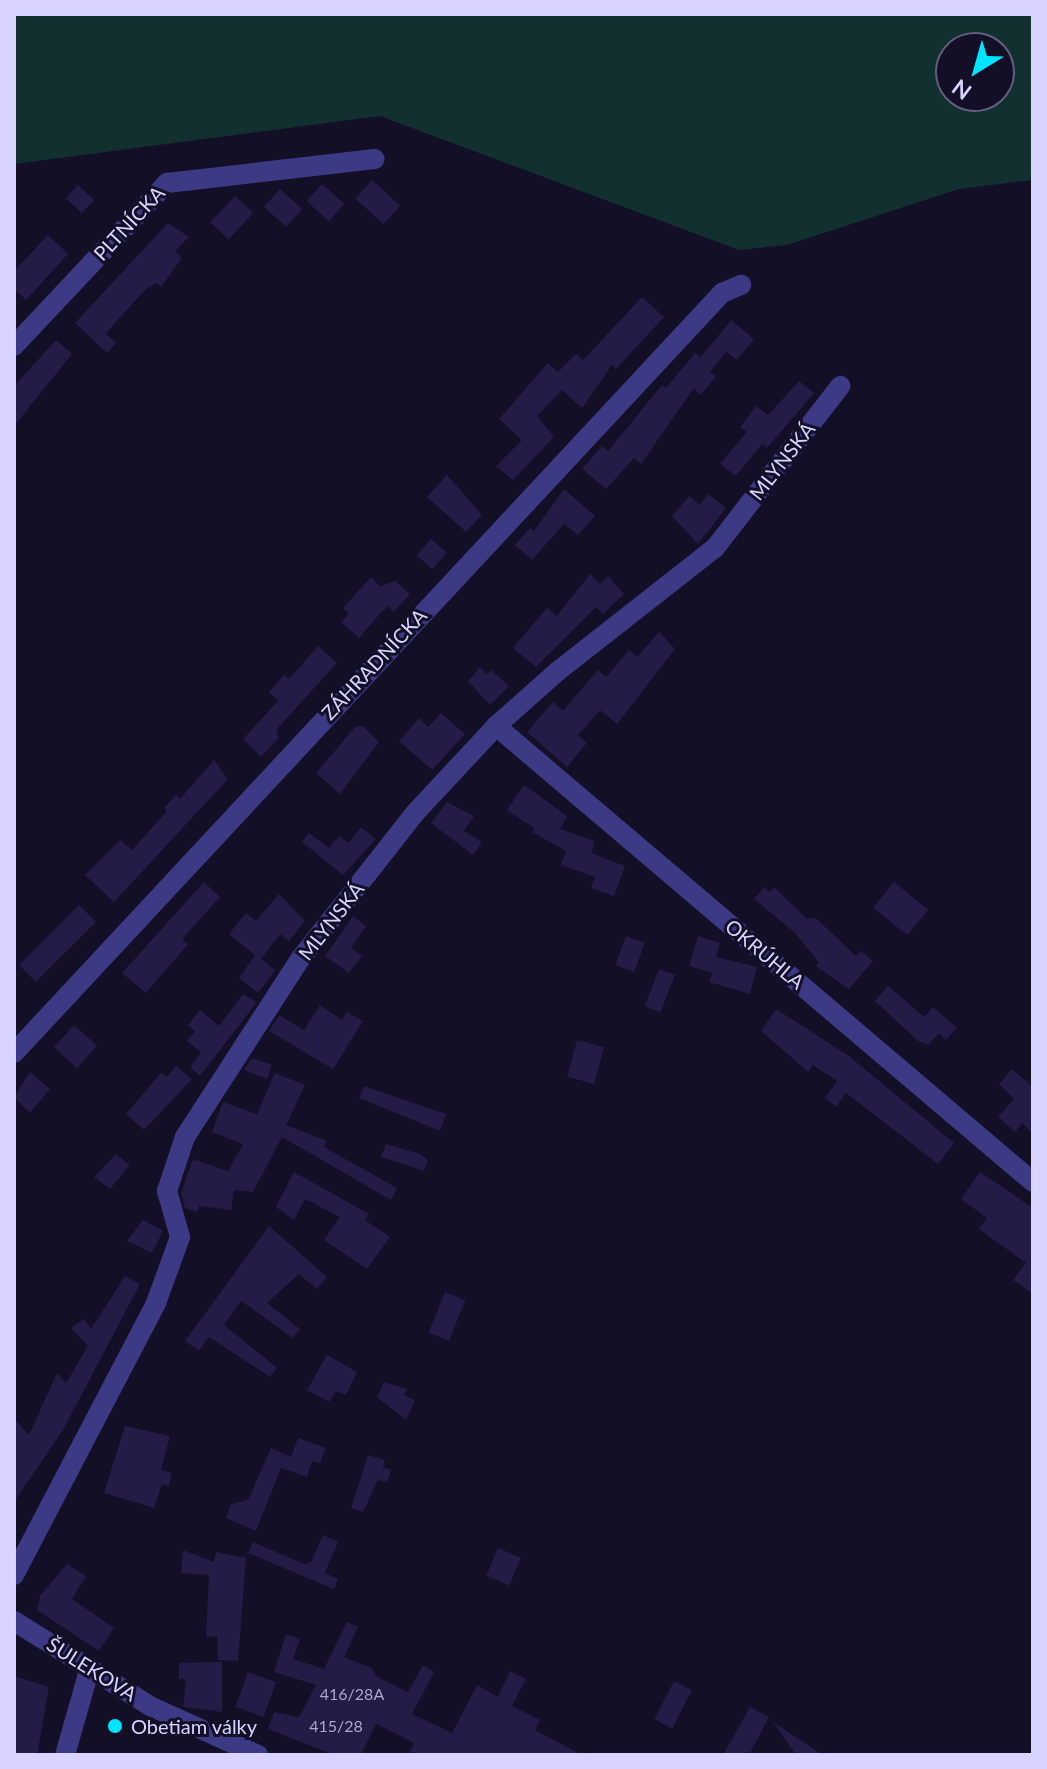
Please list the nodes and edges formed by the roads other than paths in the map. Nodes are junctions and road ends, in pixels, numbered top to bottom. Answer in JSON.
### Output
{"nodes":[{"id":1,"x":375,"y":159,"type":"dead end"},
{"id":2,"x":741,"y":285,"type":"dead end"},
{"id":3,"x":14,"y":346,"type":"edge"},
{"id":4,"x":840,"y":386,"type":"dead end"},
{"id":5,"x":496,"y":726,"type":"junction"},
{"id":6,"x":14,"y":1053,"type":"edge"},
{"id":7,"x":1033,"y":1182,"type":"edge"},
{"id":8,"x":14,"y":1575,"type":"edge"},
{"id":9,"x":14,"y":1621,"type":"edge"},
{"id":10,"x":90,"y":1667,"type":"junction"},
{"id":11,"x":65,"y":1755,"type":"edge"},
{"id":12,"x":258,"y":1755,"type":"edge"}],
"edges":[{"from":1,"to":3,"type":"street","name":"PLTNÍCKA"},
{"from":2,"to":6,"type":"street","name":"ZÁHRADNÍCKA"},
{"from":4,"to":5,"type":"street","name":"MLYNSKÁ"},
{"from":5,"to":7,"type":"street","name":"OKRÚHLA"},
{"from":5,"to":8,"type":"street","name":"MLYNSKÁ"},
{"from":9,"to":10,"type":"street","name":"ŠULEKOVA"},
{"from":10,"to":11,"type":"street"},
{"from":10,"to":12,"type":"street","name":"ŠULEKOVA"}]}
